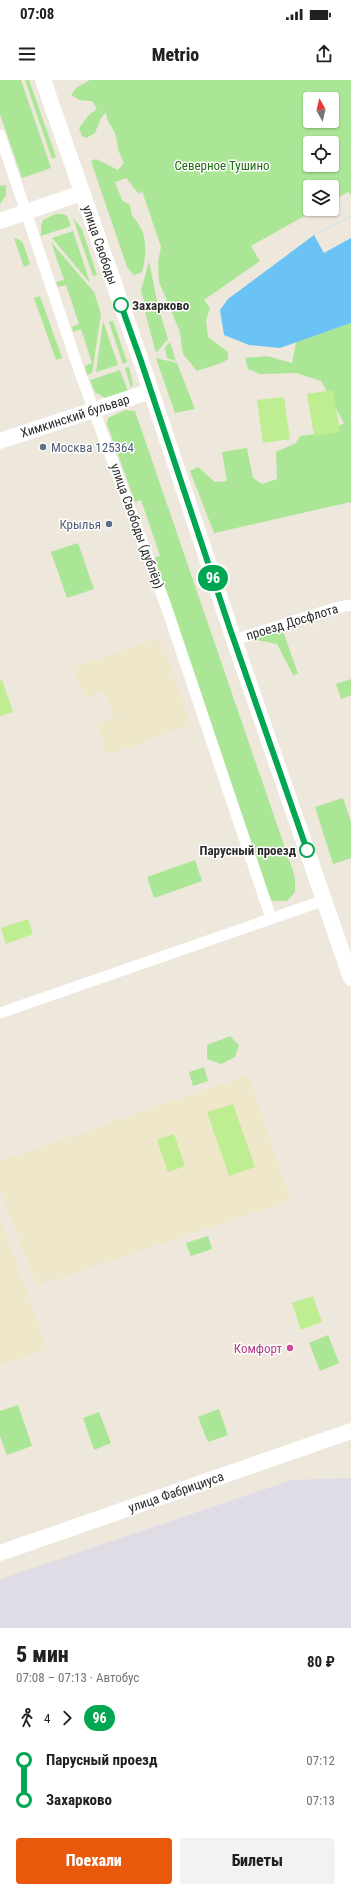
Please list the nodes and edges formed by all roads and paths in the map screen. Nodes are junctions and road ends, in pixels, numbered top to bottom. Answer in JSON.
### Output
{"nodes":[{"id":1,"x":43,"y":80,"type":"edge"},
{"id":2,"x":0,"y":135,"type":"edge"},
{"id":3,"x":82,"y":192,"type":"junction"},
{"id":4,"x":26,"y":210,"type":"junction"},
{"id":5,"x":0,"y":221,"type":"edge"},
{"id":6,"x":151,"y":391,"type":"junction"},
{"id":7,"x":94,"y":411,"type":"junction"},
{"id":8,"x":0,"y":441,"type":"edge"},
{"id":9,"x":351,"y":605,"type":"edge"},
{"id":10,"x":234,"y":640,"type":"junction"},
{"id":11,"x":325,"y":900,"type":"junction"},
{"id":12,"x":271,"y":918,"type":"junction"},
{"id":13,"x":351,"y":978,"type":"edge"},
{"id":14,"x":0,"y":1012,"type":"edge"},
{"id":15,"x":351,"y":1431,"type":"edge"},
{"id":16,"x":0,"y":1553,"type":"edge"}],
"edges":[{"from":1,"to":3,"type":"main road","name":"улица Свободы"},
{"from":2,"to":4,"type":"street","name":"улица Свободы (дублёр)"},
{"from":3,"to":4,"type":"main road"},
{"from":3,"to":6,"type":"main road","name":"улица Свободы"},
{"from":4,"to":5,"type":"main road"},
{"from":4,"to":7,"type":"street","name":"улица Свободы (дублёр)"},
{"from":6,"to":7,"type":"main road","name":"Химкинский бульвар"},
{"from":6,"to":10,"type":"main road","name":"улица Свободы"},
{"from":7,"to":8,"type":"main road","name":"Химкинский бульвар"},
{"from":7,"to":12,"type":"street","name":"улица Свободы (дублёр)"},
{"from":9,"to":10,"type":"street","name":"проезд Досфлота"},
{"from":10,"to":11,"type":"main road","name":"улица Свободы"},
{"from":11,"to":12,"type":"street"},
{"from":11,"to":13,"type":"main road","name":"улица Свободы"},
{"from":12,"to":14,"type":"street"},
{"from":15,"to":16,"type":"main road","name":"улица Фабрициуса"}]}
